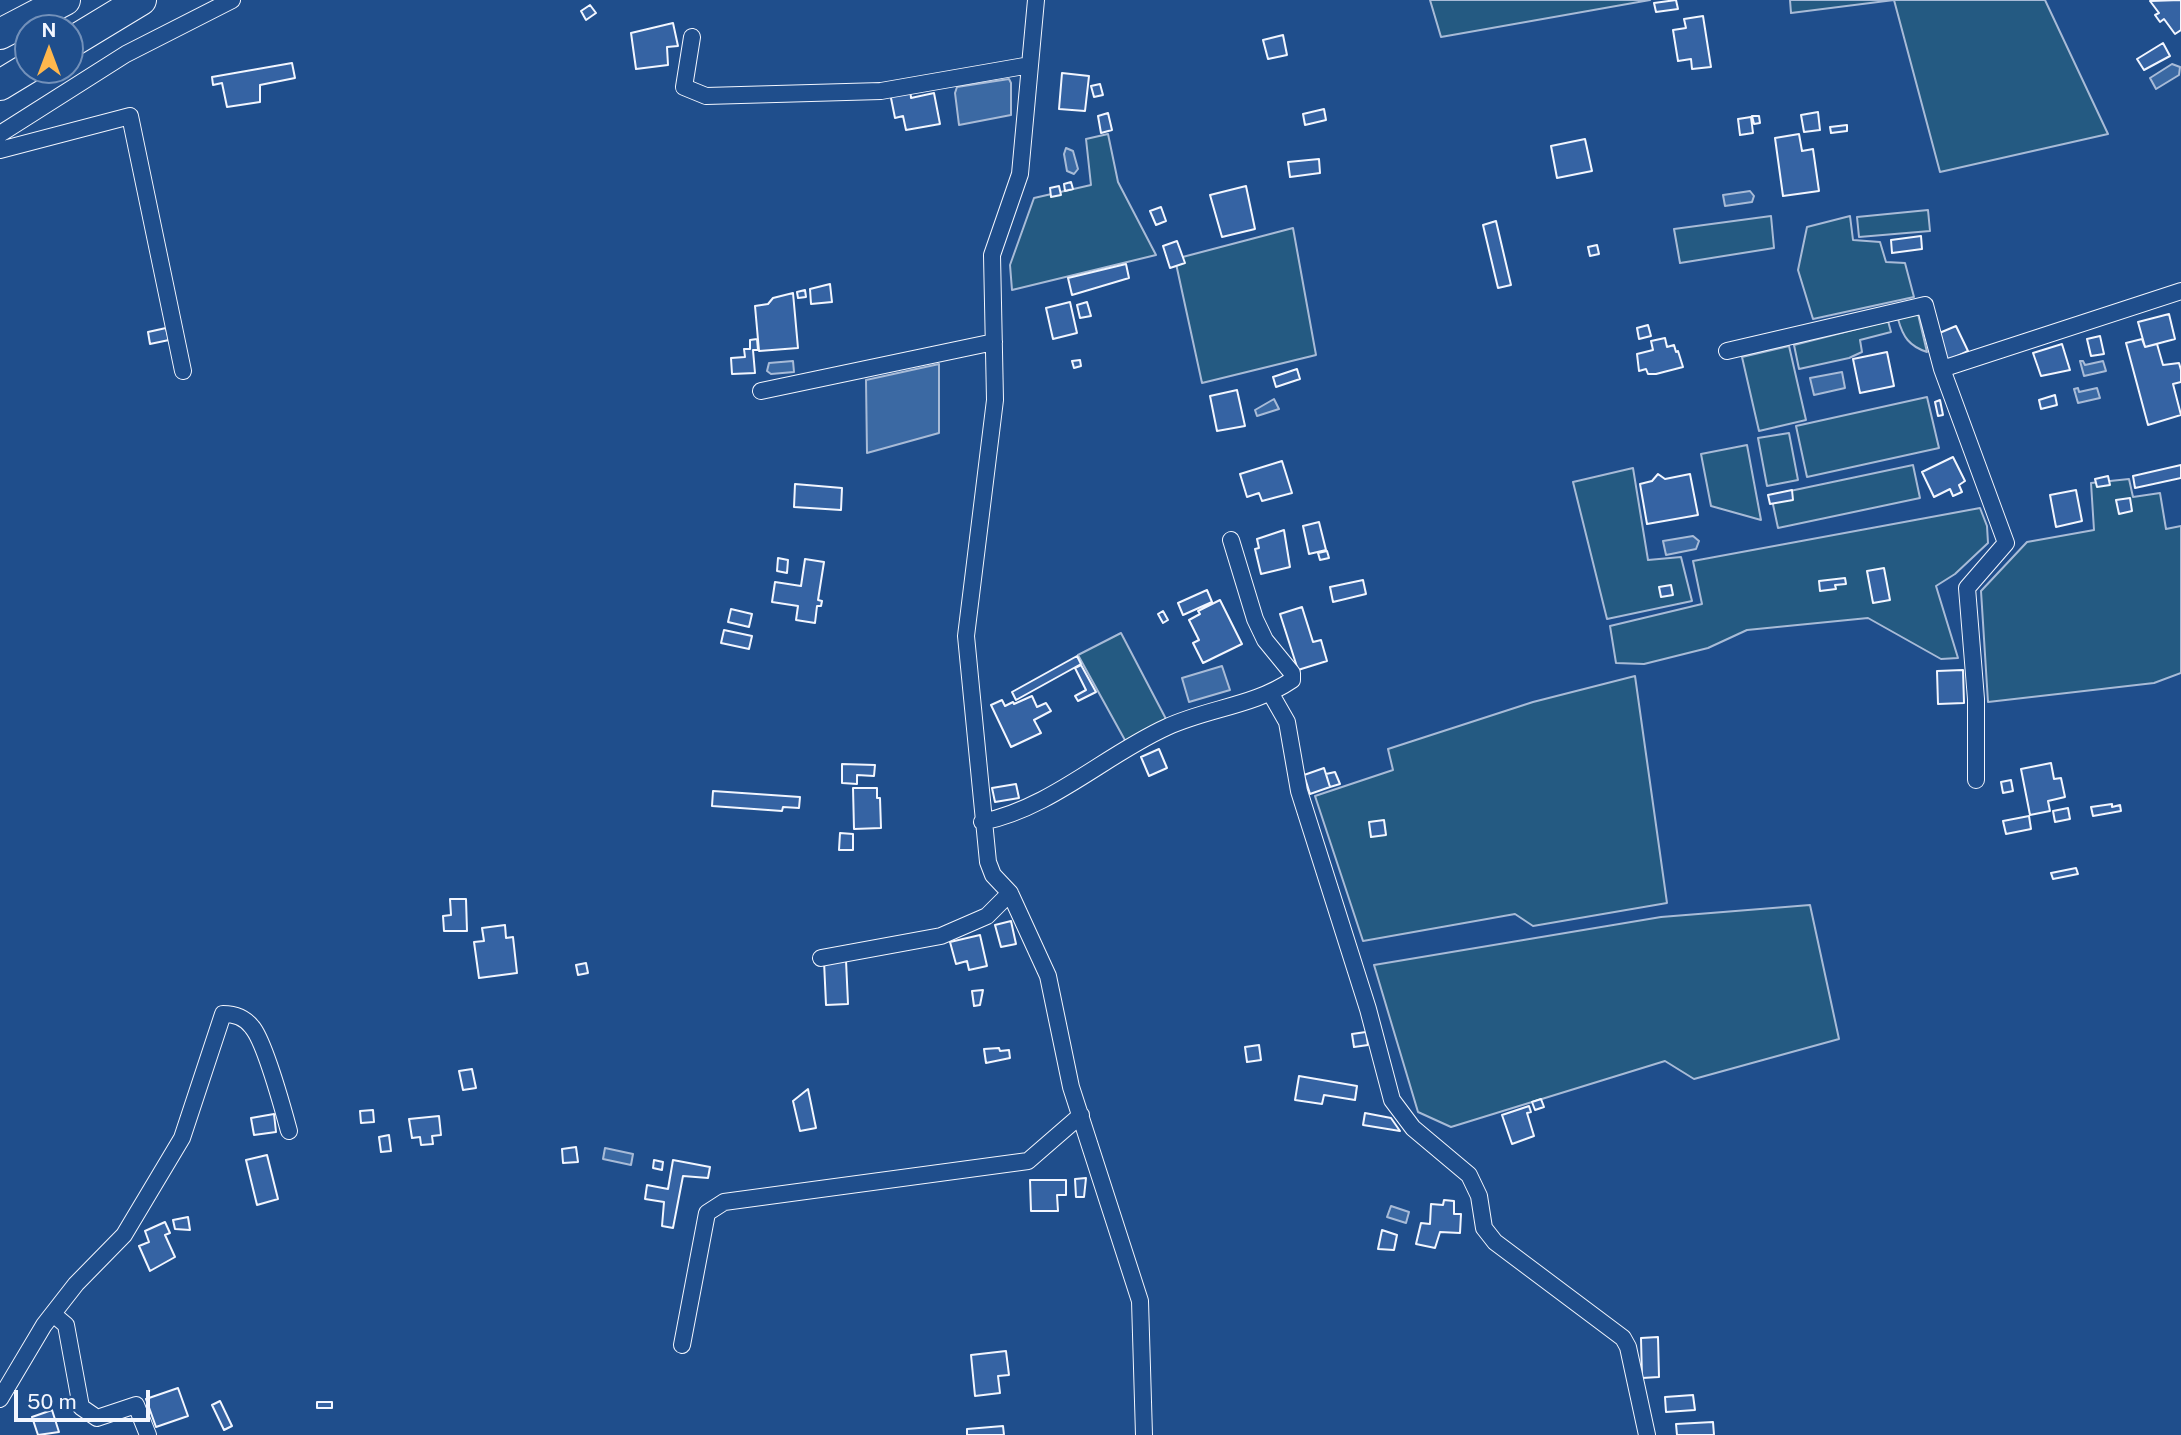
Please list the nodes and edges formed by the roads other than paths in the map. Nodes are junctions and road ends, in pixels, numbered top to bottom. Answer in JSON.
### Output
{"nodes":[{"id":1,"x":65,"y":0,"type":"edge"},
{"id":2,"x":141,"y":0,"type":"edge"},
{"id":3,"x":232,"y":0,"type":"edge"},
{"id":4,"x":1037,"y":0,"type":"edge"},
{"id":5,"x":0,"y":34,"type":"edge"},
{"id":6,"x":84,"y":35,"type":"edge"},
{"id":7,"x":692,"y":37,"type":"dead end"},
{"id":8,"x":1030,"y":65,"type":"junction"},
{"id":9,"x":0,"y":134,"type":"edge"},
{"id":10,"x":0,"y":150,"type":"edge"},
{"id":11,"x":2181,"y":291,"type":"edge"},
{"id":12,"x":994,"y":342,"type":"junction"},
{"id":13,"x":1727,"y":351,"type":"dead end"},
{"id":14,"x":1941,"y":369,"type":"junction"},
{"id":15,"x":183,"y":370,"type":"dead end"},
{"id":16,"x":761,"y":391,"type":"dead end"},
{"id":17,"x":1231,"y":540,"type":"dead end"},
{"id":18,"x":1271,"y":694,"type":"junction"},
{"id":19,"x":1976,"y":780,"type":"dead end"},
{"id":20,"x":982,"y":822,"type":"junction"},
{"id":21,"x":1010,"y":893,"type":"junction"},
{"id":22,"x":821,"y":958,"type":"dead end"},
{"id":23,"x":1081,"y":1115,"type":"junction"},
{"id":24,"x":289,"y":1131,"type":"dead end"},
{"id":25,"x":53,"y":1314,"type":"junction"},
{"id":26,"x":682,"y":1345,"type":"dead end"},
{"id":27,"x":0,"y":1399,"type":"edge"},
{"id":28,"x":148,"y":1435,"type":"edge"},
{"id":29,"x":1144,"y":1435,"type":"edge"},
{"id":30,"x":1647,"y":1435,"type":"edge"}],
"edges":[{"from":1,"to":5,"type":"highway"},
{"from":2,"to":6,"type":"highway"},
{"from":3,"to":9,"type":"street"},
{"from":4,"to":8,"type":"street"},
{"from":7,"to":8,"type":"street"},
{"from":8,"to":12,"type":"street"},
{"from":10,"to":15,"type":"street"},
{"from":11,"to":14,"type":"street"},
{"from":12,"to":16,"type":"street"},
{"from":12,"to":20,"type":"street"},
{"from":13,"to":14,"type":"street"},
{"from":14,"to":19,"type":"street"},
{"from":17,"to":18,"type":"street"},
{"from":18,"to":20,"type":"street"},
{"from":18,"to":30,"type":"street"},
{"from":20,"to":21,"type":"street"},
{"from":21,"to":22,"type":"street"},
{"from":21,"to":23,"type":"street"},
{"from":23,"to":26,"type":"street"},
{"from":23,"to":29,"type":"street"},
{"from":24,"to":25,"type":"street"},
{"from":25,"to":27,"type":"street"},
{"from":25,"to":28,"type":"street"}]}
